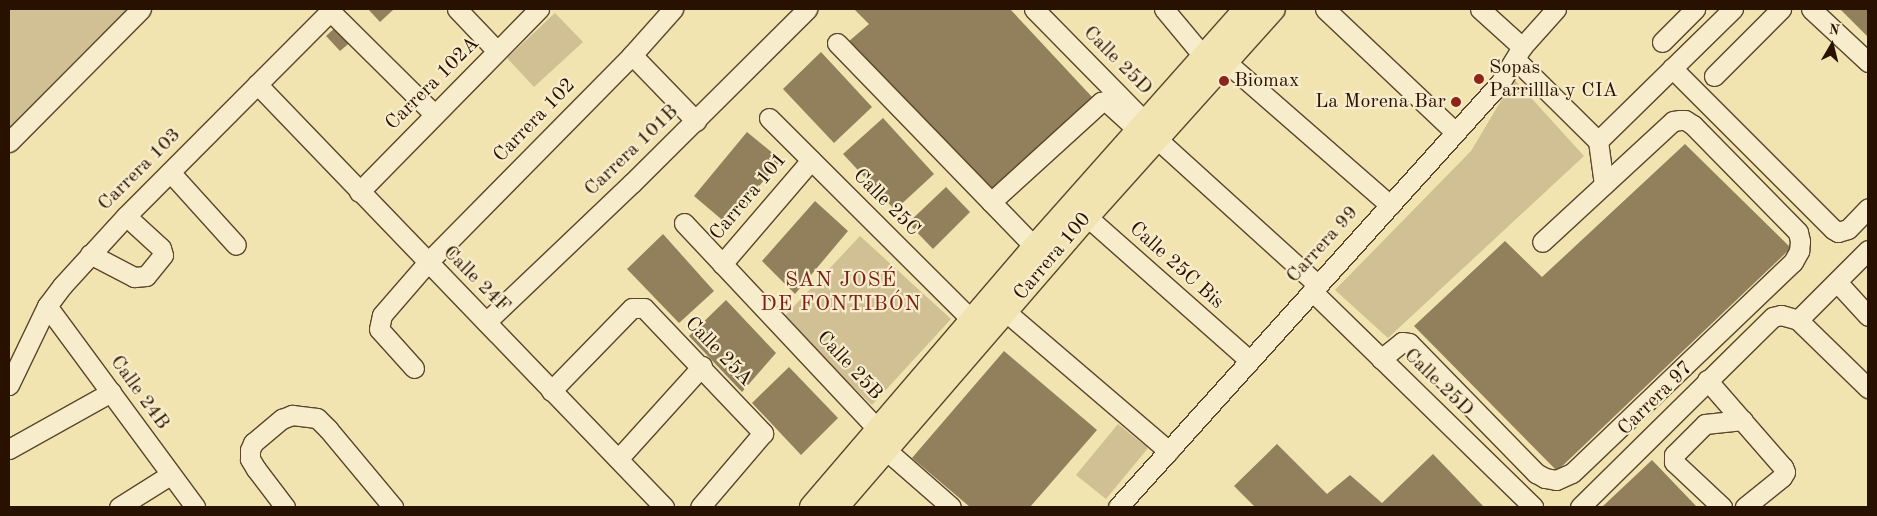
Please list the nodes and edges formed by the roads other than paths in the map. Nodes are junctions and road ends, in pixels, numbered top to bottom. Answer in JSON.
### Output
{"nodes":[{"id":1,"x":141,"y":9,"type":"edge"},
{"id":2,"x":457,"y":9,"type":"edge"},
{"id":3,"x":539,"y":9,"type":"edge"},
{"id":4,"x":673,"y":9,"type":"edge"},
{"id":5,"x":807,"y":9,"type":"edge"},
{"id":6,"x":1034,"y":9,"type":"edge"},
{"id":7,"x":1164,"y":9,"type":"edge"},
{"id":8,"x":1246,"y":9,"type":"edge"},
{"id":9,"x":1272,"y":9,"type":"edge"},
{"id":10,"x":1326,"y":9,"type":"edge"},
{"id":11,"x":1480,"y":9,"type":"edge"},
{"id":12,"x":1556,"y":9,"type":"edge"},
{"id":13,"x":1694,"y":9,"type":"edge"},
{"id":14,"x":1732,"y":9,"type":"edge"},
{"id":15,"x":1781,"y":9,"type":"edge"},
{"id":16,"x":1811,"y":9,"type":"edge"},
{"id":17,"x":331,"y":10,"type":"edge"},
{"id":18,"x":1662,"y":42,"type":"dead end"},
{"id":19,"x":837,"y":43,"type":"dead end"},
{"id":20,"x":498,"y":51,"type":"junction"},
{"id":21,"x":1518,"y":53,"type":"junction"},
{"id":22,"x":632,"y":55,"type":"junction"},
{"id":23,"x":1215,"y":59,"type":"junction"},
{"id":24,"x":1868,"y":62,"type":"edge"},
{"id":25,"x":1672,"y":68,"type":"junction"},
{"id":26,"x":1714,"y":76,"type":"dead end"},
{"id":27,"x":257,"y":84,"type":"junction"},
{"id":28,"x":434,"y":114,"type":"junction"},
{"id":29,"x":769,"y":118,"type":"dead end"},
{"id":30,"x":696,"y":121,"type":"junction"},
{"id":31,"x":1147,"y":131,"type":"junction"},
{"id":32,"x":1455,"y":132,"type":"junction"},
{"id":33,"x":1598,"y":141,"type":"junction"},
{"id":34,"x":9,"y":142,"type":"edge"},
{"id":35,"x":811,"y":160,"type":"junction"},
{"id":36,"x":170,"y":172,"type":"junction"},
{"id":37,"x":1604,"y":185,"type":"junction"},
{"id":38,"x":359,"y":192,"type":"junction"},
{"id":39,"x":991,"y":202,"type":"junction"},
{"id":40,"x":1390,"y":205,"type":"junction"},
{"id":41,"x":1868,"y":208,"type":"edge"},
{"id":42,"x":1080,"y":211,"type":"junction"},
{"id":43,"x":126,"y":216,"type":"junction"},
{"id":44,"x":684,"y":223,"type":"dead end"},
{"id":45,"x":1542,"y":242,"type":"dead end"},
{"id":46,"x":236,"y":245,"type":"dead end"},
{"id":47,"x":1035,"y":247,"type":"junction"},
{"id":48,"x":1868,"y":250,"type":"edge"},
{"id":49,"x":90,"y":254,"type":"junction"},
{"id":50,"x":427,"y":263,"type":"junction"},
{"id":51,"x":722,"y":264,"type":"junction"},
{"id":52,"x":1837,"y":282,"type":"junction"},
{"id":53,"x":1315,"y":288,"type":"junction"},
{"id":54,"x":47,"y":306,"type":"junction"},
{"id":55,"x":1006,"y":312,"type":"junction"},
{"id":56,"x":1868,"y":316,"type":"edge"},
{"id":57,"x":972,"y":320,"type":"junction"},
{"id":58,"x":1798,"y":320,"type":"junction"},
{"id":59,"x":486,"y":322,"type":"junction"},
{"id":60,"x":1381,"y":359,"type":"junction"},
{"id":61,"x":1250,"y":361,"type":"junction"},
{"id":62,"x":702,"y":366,"type":"junction"},
{"id":63,"x":414,"y":368,"type":"dead end"},
{"id":64,"x":1707,"y":380,"type":"junction"},
{"id":65,"x":9,"y":385,"type":"edge"},
{"id":66,"x":1868,"y":388,"type":"edge"},
{"id":67,"x":551,"y":391,"type":"junction"},
{"id":68,"x":111,"y":392,"type":"junction"},
{"id":69,"x":1743,"y":420,"type":"junction"},
{"id":70,"x":882,"y":440,"type":"junction"},
{"id":71,"x":9,"y":449,"type":"edge"},
{"id":72,"x":1169,"y":451,"type":"junction"},
{"id":73,"x":619,"y":458,"type":"junction"},
{"id":74,"x":170,"y":475,"type":"junction"},
{"id":75,"x":119,"y":507,"type":"edge"},
{"id":76,"x":195,"y":507,"type":"edge"},
{"id":77,"x":285,"y":507,"type":"edge"},
{"id":78,"x":393,"y":507,"type":"edge"},
{"id":79,"x":664,"y":507,"type":"edge"},
{"id":80,"x":700,"y":507,"type":"edge"},
{"id":81,"x":812,"y":507,"type":"edge"},
{"id":82,"x":836,"y":507,"type":"edge"},
{"id":83,"x":952,"y":507,"type":"edge"},
{"id":84,"x":1118,"y":507,"type":"edge"},
{"id":85,"x":1533,"y":507,"type":"edge"},
{"id":86,"x":1580,"y":507,"type":"edge"},
{"id":87,"x":1722,"y":507,"type":"edge"},
{"id":88,"x":1745,"y":507,"type":"edge"}],
"edges":[{"from":1,"to":34,"type":"street"},
{"from":2,"to":20,"type":"street"},
{"from":3,"to":20,"type":"street","name":"Carrera 102A"},
{"from":4,"to":22,"type":"street","name":"Carrera 102"},
{"from":5,"to":30,"type":"street","name":"Carrera 101B"},
{"from":6,"to":31,"type":"street","name":"Calle 25D"},
{"from":7,"to":23,"type":"street"},
{"from":8,"to":23,"type":"main road","name":"Carrera 100"},
{"from":9,"to":23,"type":"main road","name":"Carrera 100"},
{"from":10,"to":32,"type":"street"},
{"from":11,"to":21,"type":"street"},
{"from":12,"to":21,"type":"street","name":"Carrera 99"},
{"from":13,"to":18,"type":"street"},
{"from":14,"to":25,"type":"street"},
{"from":15,"to":26,"type":"street"},
{"from":16,"to":24,"type":"street"},
{"from":17,"to":27,"type":"street","name":"Carrera 103"},
{"from":17,"to":28,"type":"street"},
{"from":19,"to":39,"type":"street"},
{"from":20,"to":28,"type":"street","name":"Carrera 102A"},
{"from":21,"to":32,"type":"street","name":"Carrera 99"},
{"from":21,"to":33,"type":"street"},
{"from":22,"to":30,"type":"street"},
{"from":22,"to":50,"type":"street","name":"Carrera 102"},
{"from":23,"to":31,"type":"main road","name":"Carrera 100"},
{"from":23,"to":40,"type":"street"},
{"from":25,"to":33,"type":"street"},
{"from":25,"to":41,"type":"street"},
{"from":27,"to":36,"type":"street","name":"Carrera 103"},
{"from":27,"to":38,"type":"street","name":"Calle 24F"},
{"from":28,"to":38,"type":"street","name":"Carrera 102A"},
{"from":29,"to":35,"type":"street","name":"Calle 25C"},
{"from":30,"to":59,"type":"street","name":"Carrera 101B"},
{"from":31,"to":39,"type":"street"},
{"from":31,"to":42,"type":"main road","name":"Carrera 100"},
{"from":31,"to":53,"type":"street","name":"Calle 25D"},
{"from":32,"to":40,"type":"street","name":"Carrera 99"},
{"from":33,"to":37,"type":"street"},
{"from":35,"to":51,"type":"street","name":"Carrera 101"},
{"from":35,"to":57,"type":"street","name":"Calle 25C"},
{"from":36,"to":43,"type":"street","name":"Carrera 103"},
{"from":36,"to":46,"type":"street"},
{"from":37,"to":45,"type":"street"},
{"from":37,"to":60,"type":"street"},
{"from":38,"to":50,"type":"street","name":"Calle 24F"},
{"from":39,"to":47,"type":"street"},
{"from":40,"to":53,"type":"street","name":"Carrera 99"},
{"from":42,"to":47,"type":"main road","name":"Carrera 100"},
{"from":42,"to":55,"type":"main road","name":"Carrera 100"},
{"from":42,"to":61,"type":"street","name":"Calle 25C Bis"},
{"from":43,"to":49,"type":"street","name":"Carrera 103"},
{"from":43,"to":49,"type":"street"},
{"from":44,"to":51,"type":"street","name":"Calle 25B"},
{"from":47,"to":57,"type":"main road","name":"Carrera 100"},
{"from":48,"to":52,"type":"street"},
{"from":49,"to":54,"type":"street","name":"Carrera 103"},
{"from":50,"to":59,"type":"street","name":"Calle 24F"},
{"from":50,"to":63,"type":"street","name":"Carrera 102"},
{"from":51,"to":70,"type":"street","name":"Calle 25B"},
{"from":52,"to":56,"type":"street"},
{"from":52,"to":58,"type":"street"},
{"from":53,"to":60,"type":"street","name":"Calle 25D"},
{"from":53,"to":61,"type":"street","name":"Carrera 99"},
{"from":54,"to":65,"type":"street","name":"Carrera 103"},
{"from":54,"to":68,"type":"street","name":"Calle 24B"},
{"from":55,"to":70,"type":"main road","name":"Carrera 100"},
{"from":55,"to":72,"type":"street"},
{"from":57,"to":70,"type":"main road","name":"Carrera 100"},
{"from":58,"to":64,"type":"street","name":"Carrera 97"},
{"from":58,"to":66,"type":"street"},
{"from":59,"to":67,"type":"street","name":"Calle 24F"},
{"from":60,"to":85,"type":"street","name":"Calle 25D"},
{"from":61,"to":72,"type":"street","name":"Carrera 99"},
{"from":62,"to":67,"type":"street","name":"Calle 25A"},
{"from":62,"to":73,"type":"street"},
{"from":62,"to":80,"type":"street","name":"Calle 25A"},
{"from":64,"to":69,"type":"street"},
{"from":64,"to":86,"type":"street","name":"Carrera 97"},
{"from":67,"to":73,"type":"street","name":"Calle 24F"},
{"from":68,"to":71,"type":"street"},
{"from":68,"to":74,"type":"street","name":"Calle 24B"},
{"from":69,"to":87,"type":"street"},
{"from":69,"to":88,"type":"street"},
{"from":70,"to":81,"type":"main road","name":"Carrera 100"},
{"from":70,"to":82,"type":"main road","name":"Carrera 100"},
{"from":70,"to":83,"type":"street","name":"Calle 25B"},
{"from":72,"to":84,"type":"street","name":"Carrera 99"},
{"from":73,"to":79,"type":"street","name":"Calle 24F"},
{"from":74,"to":75,"type":"street"},
{"from":74,"to":76,"type":"street","name":"Calle 24B"},
{"from":77,"to":78,"type":"street"}]}
